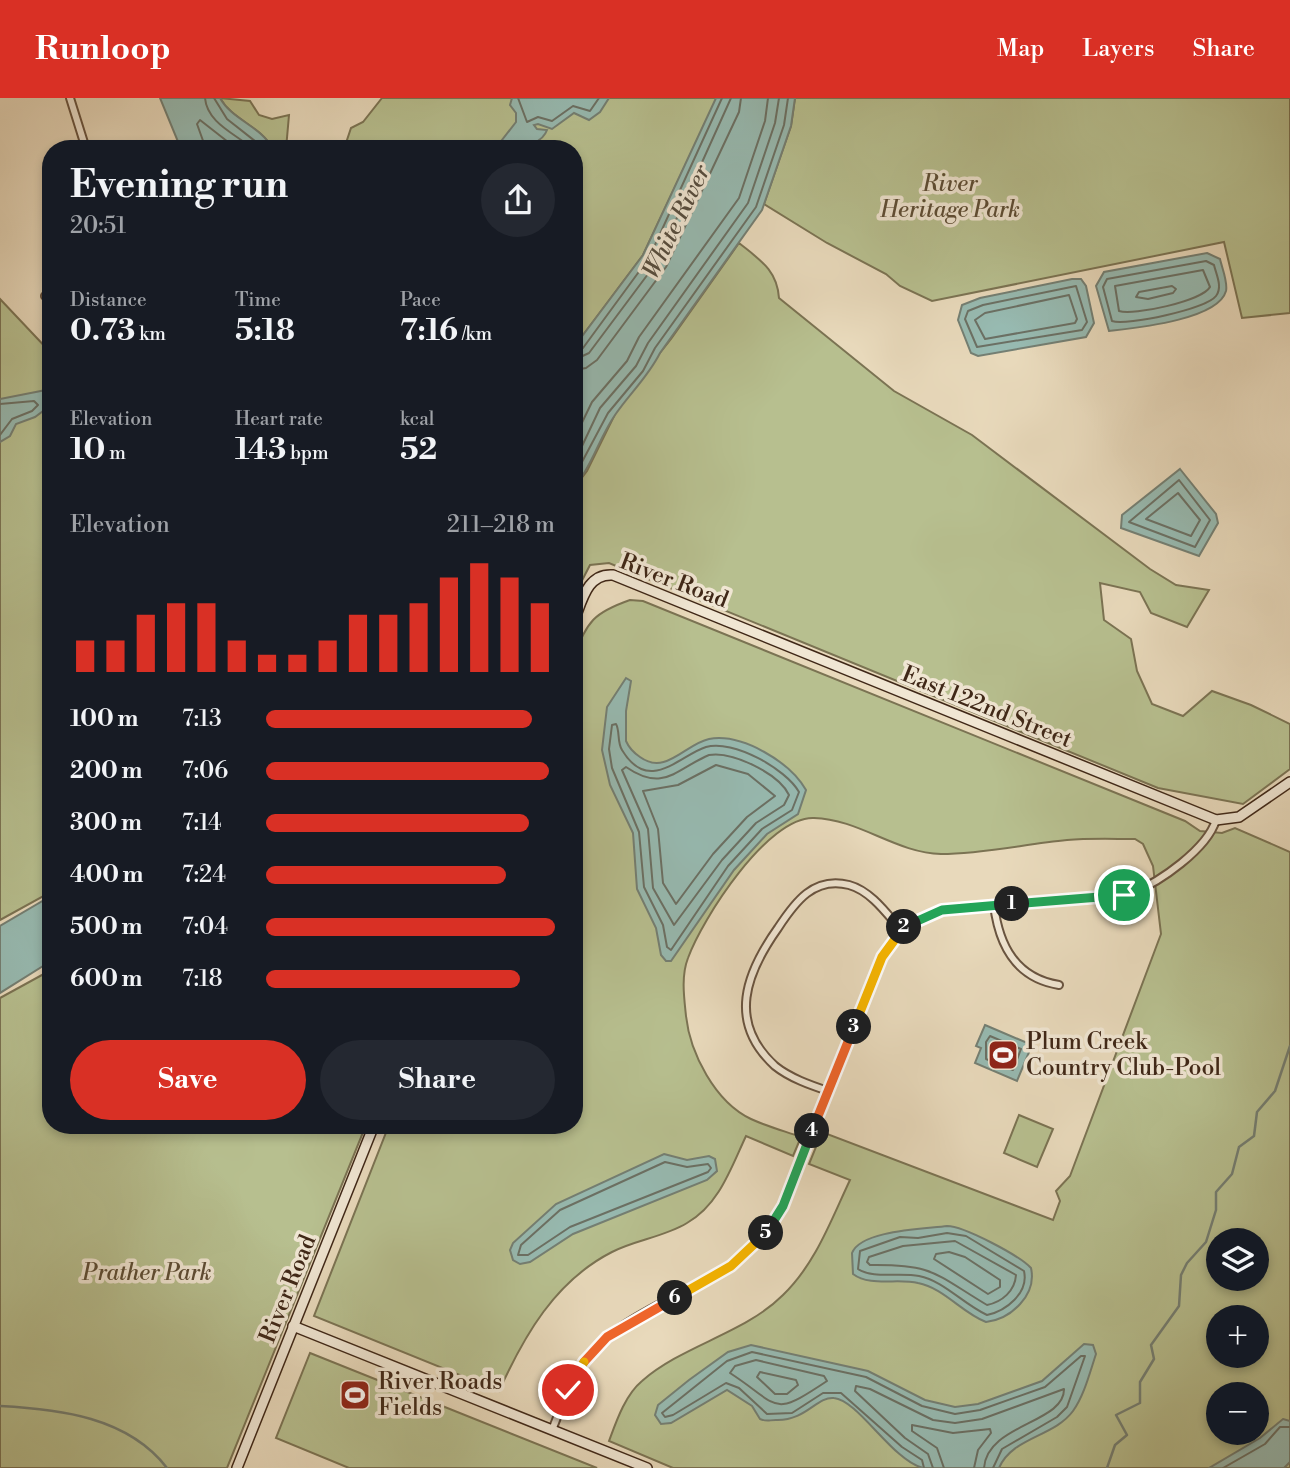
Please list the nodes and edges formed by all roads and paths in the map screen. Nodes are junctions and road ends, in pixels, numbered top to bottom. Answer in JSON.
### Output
{"nodes":[{"id":1,"x":69,"y":98,"type":"edge"},
{"id":2,"x":83,"y":140,"type":"edge"},
{"id":3,"x":583,"y":600,"type":"edge"},
{"id":4,"x":744,"y":629,"type":"joint"},
{"id":5,"x":1290,"y":782,"type":"edge"},
{"id":6,"x":1216,"y":820,"type":"junction"},
{"id":7,"x":994,"y":905,"type":"junction"},
{"id":8,"x":901,"y":930,"type":"junction"},
{"id":9,"x":1059,"y":985,"type":"dead end"},
{"id":10,"x":828,"y":1091,"type":"junction"},
{"id":11,"x":370,"y":1134,"type":"edge"},
{"id":12,"x":293,"y":1326,"type":"junction"},
{"id":13,"x":552,"y":1430,"type":"junction"},
{"id":14,"x":237,"y":1468,"type":"edge"},
{"id":15,"x":647,"y":1468,"type":"edge"}],
"edges":[{"from":1,"to":2,"type":"street"},
{"from":3,"to":4,"type":"street","name":"River Road"},
{"from":4,"to":6,"type":"street","name":"East 122nd Street"},
{"from":5,"to":6,"type":"street"},
{"from":6,"to":7,"type":"street"},
{"from":7,"to":8,"type":"street"},
{"from":7,"to":9,"type":"street"},
{"from":8,"to":10,"type":"street"},
{"from":8,"to":10,"type":"street"},
{"from":10,"to":13,"type":"street"},
{"from":11,"to":12,"type":"street","name":"River Road"},
{"from":12,"to":13,"type":"street"},
{"from":12,"to":14,"type":"street","name":"River Road"},
{"from":13,"to":15,"type":"street"}]}
